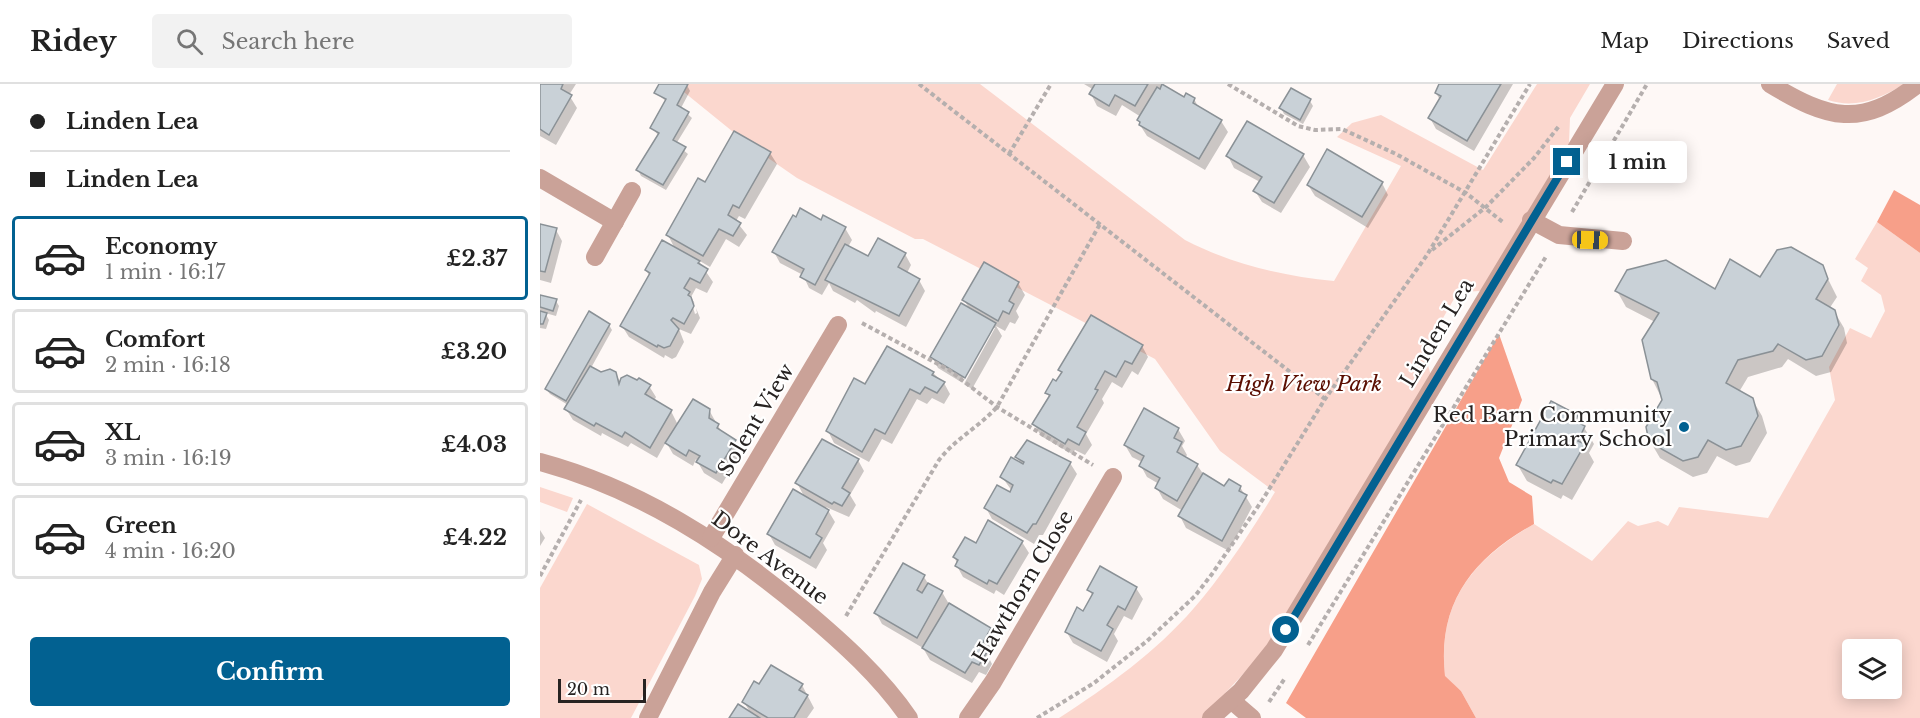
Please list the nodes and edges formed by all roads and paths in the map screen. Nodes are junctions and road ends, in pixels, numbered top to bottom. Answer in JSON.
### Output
{"nodes":[{"id":1,"x":919,"y":84,"type":"edge"},
{"id":2,"x":1051,"y":84,"type":"edge"},
{"id":3,"x":1228,"y":84,"type":"edge"},
{"id":4,"x":1530,"y":84,"type":"edge"},
{"id":5,"x":1615,"y":84,"type":"edge"},
{"id":6,"x":1647,"y":84,"type":"edge"},
{"id":7,"x":1770,"y":84,"type":"edge"},
{"id":8,"x":1918,"y":84,"type":"edge"},
{"id":9,"x":1563,"y":118,"type":"dead end"},
{"id":10,"x":1009,"y":154,"type":"junction"},
{"id":11,"x":540,"y":178,"type":"edge"},
{"id":12,"x":632,"y":191,"type":"dead end"},
{"id":13,"x":1466,"y":193,"type":"junction"},
{"id":14,"x":1486,"y":207,"type":"junction"},
{"id":15,"x":1531,"y":220,"type":"junction"},
{"id":16,"x":615,"y":222,"type":"junction"},
{"id":17,"x":1100,"y":224,"type":"junction"},
{"id":18,"x":1558,"y":235,"type":"junction"},
{"id":19,"x":1521,"y":237,"type":"junction"},
{"id":20,"x":1623,"y":241,"type":"dead end"},
{"id":21,"x":1427,"y":255,"type":"junction"},
{"id":22,"x":595,"y":256,"type":"dead end"},
{"id":23,"x":838,"y":325,"type":"joint"},
{"id":24,"x":1325,"y":399,"type":"junction"},
{"id":25,"x":996,"y":407,"type":"junction"},
{"id":26,"x":540,"y":462,"type":"edge"},
{"id":27,"x":1113,"y":477,"type":"joint"},
{"id":28,"x":592,"y":480,"type":"junction"},
{"id":29,"x":711,"y":538,"type":"junction"},
{"id":30,"x":735,"y":555,"type":"junction"},
{"id":31,"x":540,"y":576,"type":"edge"},
{"id":32,"x":835,"y":636,"type":"junction"},
{"id":33,"x":1302,"y":654,"type":"dead end"},
{"id":34,"x":1289,"y":672,"type":"dead end"},
{"id":35,"x":1231,"y":700,"type":"junction"},
{"id":36,"x":1258,"y":714,"type":"edge"},
{"id":37,"x":648,"y":718,"type":"edge"},
{"id":38,"x":909,"y":718,"type":"edge"},
{"id":39,"x":968,"y":718,"type":"edge"},
{"id":40,"x":1037,"y":718,"type":"edge"},
{"id":41,"x":1212,"y":718,"type":"edge"}],
"edges":[{"from":1,"to":10,"type":"path"},
{"from":2,"to":10,"type":"path"},
{"from":3,"to":13,"type":"path"},
{"from":4,"to":13,"type":"path"},
{"from":5,"to":15,"type":"street","name":"Linden Lea"},
{"from":6,"to":18,"type":"path"},
{"from":7,"to":8,"type":"street"},
{"from":9,"to":14,"type":"path"},
{"from":10,"to":17,"type":"path"},
{"from":11,"to":16,"type":"street"},
{"from":12,"to":16,"type":"street"},
{"from":13,"to":14,"type":"path"},
{"from":13,"to":21,"type":"path"},
{"from":14,"to":19,"type":"path"},
{"from":14,"to":21,"type":"path"},
{"from":15,"to":18,"type":"street"},
{"from":15,"to":19,"type":"street","name":"Linden Lea"},
{"from":16,"to":22,"type":"street"},
{"from":17,"to":24,"type":"path"},
{"from":17,"to":25,"type":"path"},
{"from":18,"to":20,"type":"street"},
{"from":18,"to":33,"type":"path"},
{"from":19,"to":35,"type":"street","name":"Linden Lea"},
{"from":21,"to":24,"type":"path"},
{"from":23,"to":25,"type":"path"},
{"from":23,"to":29,"type":"street","name":"Solent View"},
{"from":24,"to":40,"type":"path"},
{"from":25,"to":27,"type":"path"},
{"from":25,"to":32,"type":"path"},
{"from":26,"to":28,"type":"street","name":"Dore Avenue"},
{"from":27,"to":39,"type":"street","name":"Hawthorn Close"},
{"from":28,"to":29,"type":"street","name":"Dore Avenue"},
{"from":28,"to":31,"type":"path"},
{"from":29,"to":30,"type":"street","name":"Dore Avenue"},
{"from":30,"to":32,"type":"street","name":"Dore Avenue"},
{"from":30,"to":37,"type":"street"},
{"from":32,"to":38,"type":"street","name":"Dore Avenue"},
{"from":34,"to":36,"type":"path"},
{"from":35,"to":36,"type":"street"},
{"from":35,"to":41,"type":"street","name":"Linden Lea"}]}
